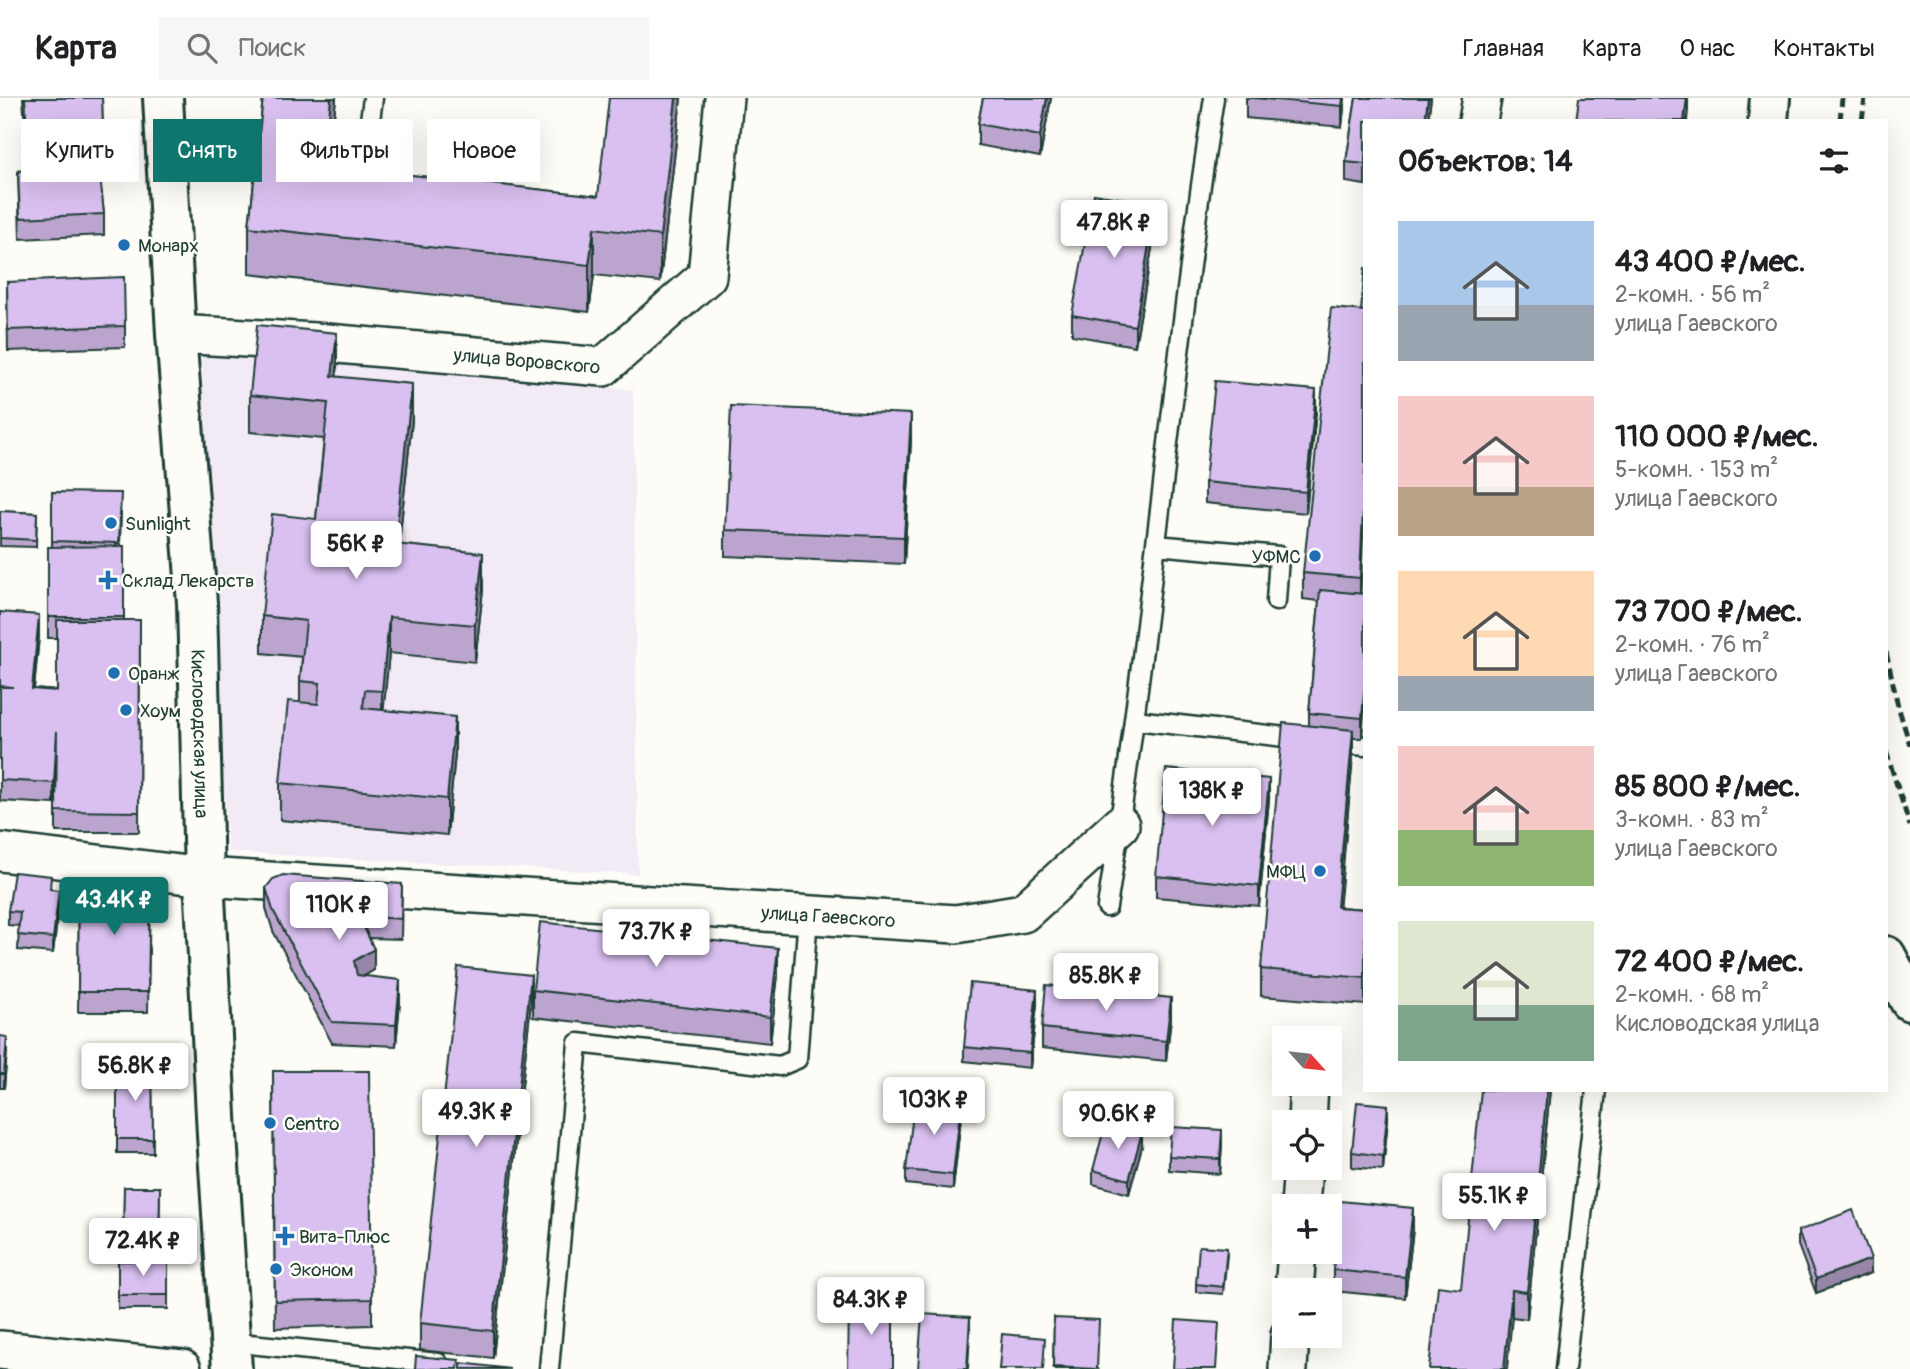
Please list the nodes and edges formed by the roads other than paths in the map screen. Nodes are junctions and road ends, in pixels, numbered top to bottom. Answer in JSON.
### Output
{"nodes":[{"id":1,"x":163,"y":98,"type":"edge"},
{"id":2,"x":373,"y":98,"type":"edge"},
{"id":3,"x":724,"y":98,"type":"edge"},
{"id":4,"x":1214,"y":98,"type":"edge"},
{"id":5,"x":1482,"y":98,"type":"edge"},
{"id":6,"x":1770,"y":98,"type":"edge"},
{"id":7,"x":370,"y":119,"type":"edge"},
{"id":8,"x":1479,"y":119,"type":"edge"},
{"id":9,"x":1768,"y":119,"type":"edge"},
{"id":10,"x":176,"y":334,"type":"junction"},
{"id":11,"x":1156,"y":545,"type":"junction"},
{"id":12,"x":1276,"y":601,"type":"dead end"},
{"id":13,"x":1135,"y":720,"type":"junction"},
{"id":14,"x":1363,"y":746,"type":"edge"},
{"id":15,"x":1120,"y":825,"type":"junction"},
{"id":16,"x":0,"y":852,"type":"edge"},
{"id":17,"x":204,"y":877,"type":"junction"},
{"id":18,"x":1107,"y":906,"type":"dead end"},
{"id":19,"x":807,"y":916,"type":"junction"},
{"id":20,"x":1888,"y":961,"type":"edge"},
{"id":21,"x":1910,"y":1001,"type":"edge"},
{"id":22,"x":1596,"y":1092,"type":"edge"},
{"id":23,"x":1289,"y":1348,"type":"edge"},
{"id":24,"x":0,"y":1350,"type":"edge"},
{"id":25,"x":231,"y":1355,"type":"edge"},
{"id":26,"x":398,"y":1363,"type":"edge"},
{"id":27,"x":451,"y":1364,"type":"edge"},
{"id":28,"x":182,"y":1369,"type":"edge"},
{"id":29,"x":550,"y":1369,"type":"edge"},
{"id":30,"x":1288,"y":1369,"type":"edge"},
{"id":31,"x":1565,"y":1369,"type":"edge"}],
"edges":[{"from":1,"to":10,"type":"street","name":"Кисловодская улица"},
{"from":2,"to":7,"type":"lane"},
{"from":3,"to":10,"type":"street","name":"улица Воровского"},
{"from":4,"to":11,"type":"lane"},
{"from":5,"to":8,"type":"street"},
{"from":6,"to":9,"type":"street"},
{"from":10,"to":17,"type":"street","name":"Кисловодская улица"},
{"from":11,"to":12,"type":"lane"},
{"from":11,"to":13,"type":"lane"},
{"from":13,"to":14,"type":"lane"},
{"from":13,"to":15,"type":"lane"},
{"from":15,"to":18,"type":"lane"},
{"from":15,"to":19,"type":"street","name":"улица Гаевского"},
{"from":16,"to":17,"type":"street","name":"улица Гаевского"},
{"from":17,"to":19,"type":"street","name":"улица Гаевского"},
{"from":17,"to":25,"type":"street","name":"Кисловодская улица"},
{"from":19,"to":29,"type":"lane"},
{"from":20,"to":21,"type":"street"},
{"from":22,"to":31,"type":"lane"},
{"from":23,"to":30,"type":"street"},
{"from":24,"to":28,"type":"street"},
{"from":25,"to":26,"type":"lane"},
{"from":26,"to":27,"type":"lane"}]}
